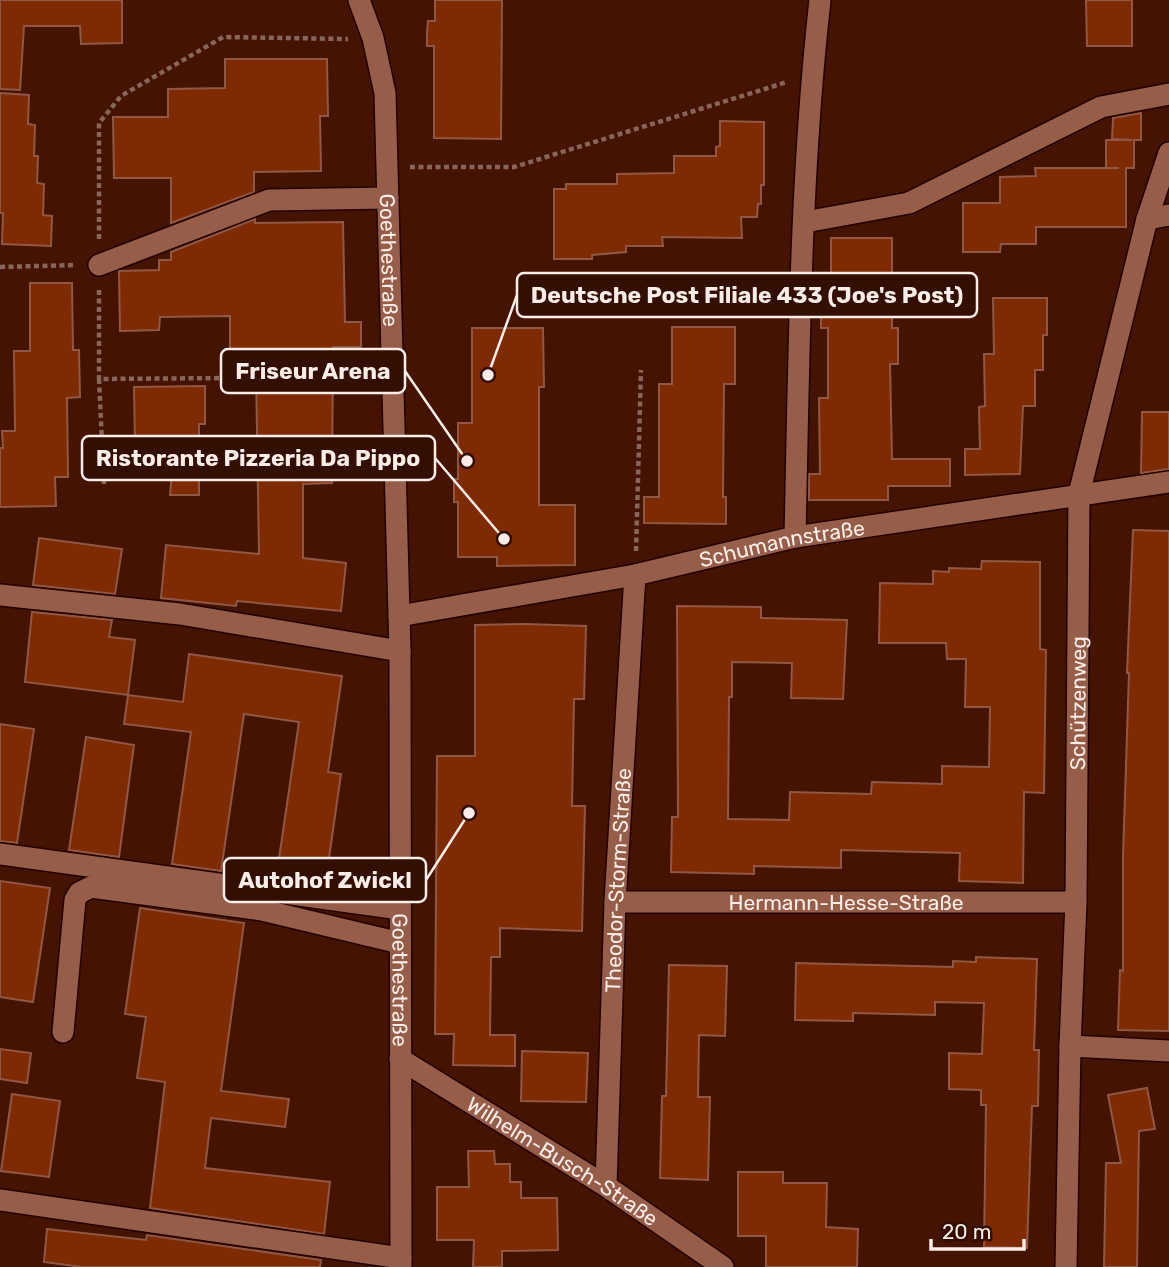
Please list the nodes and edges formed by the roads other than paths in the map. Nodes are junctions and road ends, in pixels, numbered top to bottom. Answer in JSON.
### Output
{"nodes":[{"id":1,"x":359,"y":0,"type":"edge"},
{"id":2,"x":820,"y":0,"type":"edge"},
{"id":3,"x":1169,"y":94,"type":"edge"},
{"id":4,"x":1169,"y":153,"type":"edge"},
{"id":5,"x":388,"y":198,"type":"junction"},
{"id":6,"x":1169,"y":215,"type":"edge"},
{"id":7,"x":1147,"y":219,"type":"junction"},
{"id":8,"x":805,"y":222,"type":"junction"},
{"id":9,"x":99,"y":265,"type":"road end"},
{"id":10,"x":1169,"y":482,"type":"edge"},
{"id":11,"x":1079,"y":494,"type":"junction"},
{"id":12,"x":795,"y":537,"type":"junction"},
{"id":13,"x":635,"y":575,"type":"junction"},
{"id":14,"x":0,"y":595,"type":"edge"},
{"id":15,"x":399,"y":616,"type":"junction"},
{"id":16,"x":400,"y":651,"type":"junction"},
{"id":17,"x":0,"y":855,"type":"edge"},
{"id":18,"x":615,"y":902,"type":"junction"},
{"id":19,"x":1076,"y":902,"type":"junction"},
{"id":20,"x":400,"y":909,"type":"junction"},
{"id":21,"x":400,"y":943,"type":"junction"},
{"id":22,"x":63,"y":1032,"type":"dead end"},
{"id":23,"x":1070,"y":1046,"type":"junction"},
{"id":24,"x":1169,"y":1051,"type":"edge"},
{"id":25,"x":400,"y":1059,"type":"junction"},
{"id":26,"x":606,"y":1186,"type":"junction"},
{"id":27,"x":0,"y":1200,"type":"edge"},
{"id":28,"x":401,"y":1262,"type":"edge"},
{"id":29,"x":723,"y":1267,"type":"edge"},
{"id":30,"x":1066,"y":1267,"type":"edge"}],
"edges":[{"from":1,"to":5,"type":"street","name":"Goethestraße"},
{"from":2,"to":8,"type":"street"},
{"from":3,"to":8,"type":"street"},
{"from":4,"to":7,"type":"street","name":"Schützenweg"},
{"from":5,"to":9,"type":"street"},
{"from":5,"to":15,"type":"street","name":"Goethestraße"},
{"from":6,"to":7,"type":"street"},
{"from":7,"to":11,"type":"street","name":"Schützenweg"},
{"from":8,"to":12,"type":"street"},
{"from":10,"to":11,"type":"street","name":"Schumannstraße"},
{"from":11,"to":12,"type":"street","name":"Schumannstraße"},
{"from":11,"to":19,"type":"street","name":"Schützenweg"},
{"from":12,"to":13,"type":"street","name":"Schumannstraße"},
{"from":13,"to":15,"type":"street","name":"Schumannstraße"},
{"from":13,"to":18,"type":"street","name":"Theodor-Storm-Straße"},
{"from":14,"to":16,"type":"street"},
{"from":15,"to":16,"type":"street","name":"Goethestraße"},
{"from":16,"to":20,"type":"street","name":"Goethestraße"},
{"from":17,"to":20,"type":"street"},
{"from":18,"to":19,"type":"street","name":"Hermann-Hesse-Straße"},
{"from":18,"to":26,"type":"street","name":"Theodor-Storm-Straße"},
{"from":19,"to":23,"type":"street","name":"Schützenweg"},
{"from":20,"to":21,"type":"street","name":"Goethestraße"},
{"from":21,"to":22,"type":"street"},
{"from":21,"to":25,"type":"street","name":"Goethestraße"},
{"from":23,"to":24,"type":"street"},
{"from":23,"to":30,"type":"street","name":"Schützenweg"},
{"from":25,"to":26,"type":"street","name":"Wilhelm-Busch-Straße"},
{"from":25,"to":28,"type":"street","name":"Goethestraße"},
{"from":26,"to":29,"type":"street","name":"Wilhelm-Busch-Straße"},
{"from":27,"to":28,"type":"street"}]}
